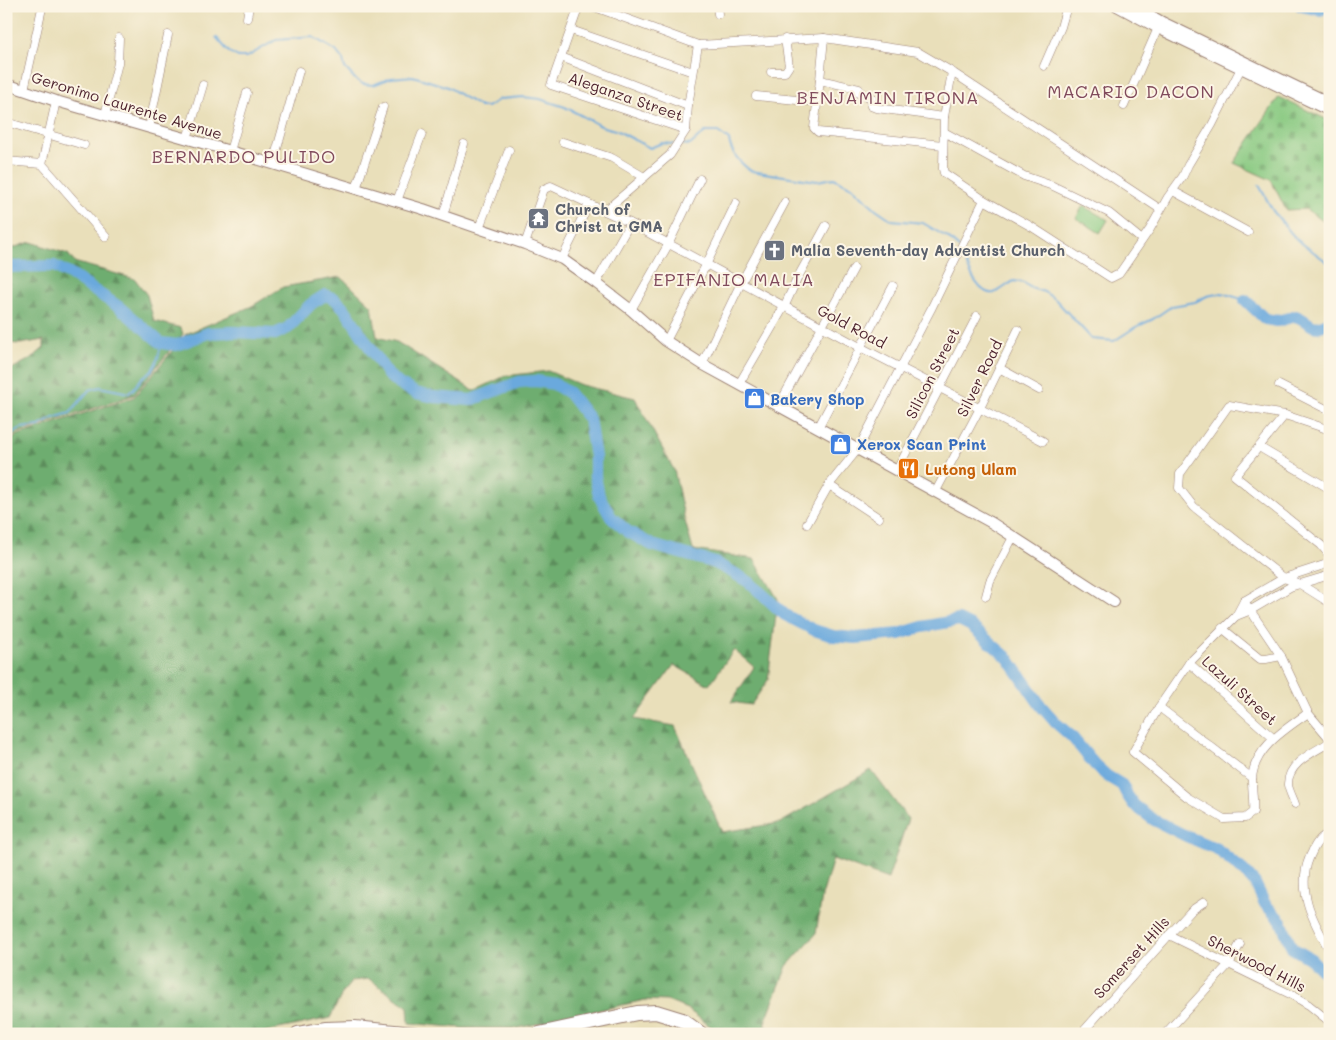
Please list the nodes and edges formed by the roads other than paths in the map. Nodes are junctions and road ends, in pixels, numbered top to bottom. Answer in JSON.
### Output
{"nodes":[{"id":1,"x":249,"y":6,"type":"edge"},
{"id":2,"x":580,"y":6,"type":"edge"},
{"id":3,"x":592,"y":6,"type":"edge"},
{"id":4,"x":1067,"y":6,"type":"edge"},
{"id":5,"x":1117,"y":6,"type":"edge"},
{"id":6,"x":1134,"y":6,"type":"edge"},
{"id":7,"x":42,"y":8,"type":"dead end"},
{"id":8,"x":247,"y":18,"type":"dead end"},
{"id":9,"x":1158,"y":28,"type":"junction"},
{"id":10,"x":571,"y":30,"type":"junction"},
{"id":11,"x":168,"y":35,"type":"dead end"},
{"id":12,"x":119,"y":38,"type":"dead end"},
{"id":13,"x":824,"y":38,"type":"junction"},
{"id":14,"x":785,"y":39,"type":"junction"},
{"id":15,"x":698,"y":44,"type":"junction"},
{"id":16,"x":561,"y":57,"type":"junction"},
{"id":17,"x":1044,"y":66,"type":"dead end"},
{"id":18,"x":1241,"y":68,"type":"junction"},
{"id":19,"x":299,"y":71,"type":"dead end"},
{"id":20,"x":693,"y":72,"type":"junction"},
{"id":21,"x":771,"y":72,"type":"dead end"},
{"id":22,"x":952,"y":72,"type":"junction"},
{"id":23,"x":820,"y":80,"type":"junction"},
{"id":24,"x":6,"y":84,"type":"edge"},
{"id":25,"x":203,"y":85,"type":"dead end"},
{"id":26,"x":24,"y":90,"type":"junction"},
{"id":27,"x":248,"y":93,"type":"dead end"},
{"id":28,"x":756,"y":96,"type":"dead end"},
{"id":29,"x":56,"y":101,"type":"junction"},
{"id":30,"x":818,"y":102,"type":"junction"},
{"id":31,"x":1330,"y":102,"type":"edge"},
{"id":32,"x":688,"y":106,"type":"junction"},
{"id":33,"x":1124,"y":106,"type":"dead end"},
{"id":34,"x":383,"y":107,"type":"dead end"},
{"id":35,"x":1330,"y":111,"type":"edge"},
{"id":36,"x":104,"y":115,"type":"junction"},
{"id":37,"x":944,"y":117,"type":"junction"},
{"id":38,"x":6,"y":122,"type":"edge"},
{"id":39,"x":149,"y":128,"type":"junction"},
{"id":40,"x":686,"y":130,"type":"junction"},
{"id":41,"x":944,"y":132,"type":"junction"},
{"id":42,"x":422,"y":134,"type":"dead end"},
{"id":43,"x":48,"y":136,"type":"junction"},
{"id":44,"x":187,"y":138,"type":"junction"},
{"id":45,"x":563,"y":142,"type":"dead end"},
{"id":46,"x":464,"y":144,"type":"dead end"},
{"id":47,"x":84,"y":145,"type":"dead end"},
{"id":48,"x":943,"y":145,"type":"junction"},
{"id":49,"x":509,"y":150,"type":"dead end"},
{"id":50,"x":230,"y":151,"type":"junction"},
{"id":51,"x":6,"y":161,"type":"edge"},
{"id":52,"x":42,"y":164,"type":"junction"},
{"id":53,"x":273,"y":164,"type":"junction"},
{"id":54,"x":644,"y":177,"type":"junction"},
{"id":55,"x":700,"y":179,"type":"dead end"},
{"id":56,"x":356,"y":189,"type":"junction"},
{"id":57,"x":1173,"y":191,"type":"junction"},
{"id":58,"x":984,"y":200,"type":"junction"},
{"id":59,"x":397,"y":201,"type":"junction"},
{"id":60,"x":785,"y":202,"type":"dead end"},
{"id":61,"x":736,"y":203,"type":"dead end"},
{"id":62,"x":589,"y":204,"type":"junction"},
{"id":63,"x":1160,"y":209,"type":"junction"},
{"id":64,"x":605,"y":211,"type":"junction"},
{"id":65,"x":443,"y":216,"type":"junction"},
{"id":66,"x":630,"y":223,"type":"junction"},
{"id":67,"x":826,"y":226,"type":"dead end"},
{"id":68,"x":479,"y":228,"type":"junction"},
{"id":69,"x":1248,"y":232,"type":"dead end"},
{"id":70,"x":106,"y":237,"type":"dead end"},
{"id":71,"x":1142,"y":240,"type":"junction"},
{"id":72,"x":525,"y":244,"type":"junction"},
{"id":73,"x":668,"y":244,"type":"junction"},
{"id":74,"x":562,"y":259,"type":"junction"},
{"id":75,"x":706,"y":265,"type":"junction"},
{"id":76,"x":854,"y":268,"type":"dead end"},
{"id":77,"x":596,"y":283,"type":"junction"},
{"id":78,"x":741,"y":283,"type":"junction"},
{"id":79,"x":894,"y":286,"type":"dead end"},
{"id":80,"x":785,"y":305,"type":"junction"},
{"id":81,"x":631,"y":310,"type":"junction"},
{"id":82,"x":977,"y":316,"type":"dead end"},
{"id":83,"x":823,"y":326,"type":"junction"},
{"id":84,"x":1018,"y":330,"type":"dead end"},
{"id":85,"x":666,"y":341,"type":"junction"},
{"id":86,"x":860,"y":347,"type":"junction"},
{"id":87,"x":702,"y":364,"type":"junction"},
{"id":88,"x":901,"y":368,"type":"junction"},
{"id":89,"x":999,"y":368,"type":"junction"},
{"id":90,"x":739,"y":384,"type":"junction"},
{"id":91,"x":1279,"y":385,"type":"dead end"},
{"id":92,"x":940,"y":388,"type":"junction"},
{"id":93,"x":1039,"y":390,"type":"dead end"},
{"id":94,"x":778,"y":407,"type":"junction"},
{"id":95,"x":980,"y":408,"type":"junction"},
{"id":96,"x":1330,"y":411,"type":"edge"},
{"id":97,"x":1285,"y":415,"type":"junction"},
{"id":98,"x":818,"y":428,"type":"junction"},
{"id":99,"x":1330,"y":430,"type":"edge"},
{"id":100,"x":1044,"y":441,"type":"dead end"},
{"id":101,"x":1259,"y":446,"type":"junction"},
{"id":102,"x":858,"y":449,"type":"junction"},
{"id":103,"x":897,"y":470,"type":"junction"},
{"id":104,"x":829,"y":486,"type":"junction"},
{"id":105,"x":1330,"y":489,"type":"edge"},
{"id":106,"x":936,"y":491,"type":"junction"},
{"id":107,"x":879,"y":518,"type":"dead end"},
{"id":108,"x":807,"y":524,"type":"dead end"},
{"id":109,"x":1013,"y":537,"type":"junction"},
{"id":110,"x":1330,"y":556,"type":"edge"},
{"id":111,"x":1330,"y":562,"type":"edge"},
{"id":112,"x":1330,"y":575,"type":"edge"},
{"id":113,"x":1284,"y":578,"type":"junction"},
{"id":114,"x":1300,"y":584,"type":"junction"},
{"id":115,"x":986,"y":596,"type":"dead end"},
{"id":116,"x":1244,"y":601,"type":"junction"},
{"id":117,"x":1114,"y":602,"type":"dead end"},
{"id":118,"x":1330,"y":603,"type":"edge"},
{"id":119,"x":1251,"y":610,"type":"junction"},
{"id":120,"x":1236,"y":616,"type":"junction"},
{"id":121,"x":1222,"y":628,"type":"junction"},
{"id":122,"x":1281,"y":656,"type":"junction"},
{"id":123,"x":1189,"y":663,"type":"junction"},
{"id":124,"x":1159,"y":707,"type":"junction"},
{"id":125,"x":1308,"y":713,"type":"junction"},
{"id":126,"x":1273,"y":738,"type":"junction"},
{"id":127,"x":1330,"y":740,"type":"edge"},
{"id":128,"x":1252,"y":778,"type":"junction"},
{"id":129,"x":1295,"y":804,"type":"dead end"},
{"id":130,"x":1326,"y":825,"type":"dead end"},
{"id":131,"x":1330,"y":833,"type":"edge"},
{"id":132,"x":1204,"y":902,"type":"dead end"},
{"id":133,"x":1169,"y":935,"type":"junction"},
{"id":134,"x":1240,"y":944,"type":"dead end"},
{"id":135,"x":1330,"y":951,"type":"edge"},
{"id":136,"x":1229,"y":964,"type":"junction"},
{"id":137,"x":1330,"y":1022,"type":"edge"},
{"id":138,"x":298,"y":1034,"type":"edge"},
{"id":139,"x":414,"y":1034,"type":"edge"},
{"id":140,"x":539,"y":1034,"type":"edge"},
{"id":141,"x":701,"y":1034,"type":"edge"},
{"id":142,"x":1081,"y":1034,"type":"edge"},
{"id":143,"x":1165,"y":1034,"type":"edge"}],
"edges":[{"from":1,"to":8,"type":"street"},
{"from":2,"to":10,"type":"street","name":"Aleganza Street"},
{"from":3,"to":15,"type":"street"},
{"from":4,"to":17,"type":"street"},
{"from":5,"to":9,"type":"street"},
{"from":6,"to":31,"type":"street"},
{"from":7,"to":26,"type":"street"},
{"from":9,"to":18,"type":"street"},
{"from":9,"to":33,"type":"street"},
{"from":10,"to":16,"type":"street","name":"Aleganza Street"},
{"from":10,"to":20,"type":"street"},
{"from":11,"to":39,"type":"street"},
{"from":12,"to":36,"type":"street"},
{"from":13,"to":14,"type":"street"},
{"from":13,"to":22,"type":"street"},
{"from":13,"to":23,"type":"street"},
{"from":14,"to":15,"type":"street"},
{"from":14,"to":21,"type":"street"},
{"from":15,"to":20,"type":"street"},
{"from":16,"to":32,"type":"street"},
{"from":16,"to":40,"type":"street","name":"Aleganza Street"},
{"from":18,"to":35,"type":"street"},
{"from":18,"to":57,"type":"street"},
{"from":19,"to":53,"type":"street"},
{"from":20,"to":32,"type":"street"},
{"from":22,"to":37,"type":"street"},
{"from":22,"to":63,"type":"street"},
{"from":23,"to":30,"type":"street"},
{"from":23,"to":37,"type":"street"},
{"from":24,"to":26,"type":"street","name":"Geronimo Laurente Avenue"},
{"from":25,"to":44,"type":"street"},
{"from":26,"to":29,"type":"street","name":"Geronimo Laurente Avenue"},
{"from":27,"to":50,"type":"street"},
{"from":28,"to":30,"type":"street"},
{"from":29,"to":36,"type":"street","name":"Geronimo Laurente Avenue"},
{"from":29,"to":43,"type":"street"},
{"from":30,"to":48,"type":"street"},
{"from":32,"to":40,"type":"street"},
{"from":34,"to":56,"type":"street"},
{"from":36,"to":39,"type":"street","name":"Geronimo Laurente Avenue"},
{"from":37,"to":41,"type":"street"},
{"from":38,"to":43,"type":"street"},
{"from":39,"to":44,"type":"street","name":"Geronimo Laurente Avenue"},
{"from":40,"to":54,"type":"street"},
{"from":41,"to":48,"type":"street"},
{"from":41,"to":71,"type":"street"},
{"from":42,"to":59,"type":"street"},
{"from":43,"to":47,"type":"street"},
{"from":43,"to":52,"type":"street"},
{"from":44,"to":50,"type":"street","name":"Geronimo Laurente Avenue"},
{"from":45,"to":54,"type":"street"},
{"from":46,"to":65,"type":"street"},
{"from":48,"to":58,"type":"street"},
{"from":49,"to":68,"type":"street"},
{"from":50,"to":53,"type":"street","name":"Geronimo Laurente Avenue"},
{"from":51,"to":52,"type":"street"},
{"from":52,"to":70,"type":"street"},
{"from":53,"to":56,"type":"street","name":"Geronimo Laurente Avenue"},
{"from":54,"to":64,"type":"street"},
{"from":55,"to":73,"type":"street"},
{"from":56,"to":59,"type":"street","name":"Geronimo Laurente Avenue"},
{"from":57,"to":63,"type":"street"},
{"from":57,"to":69,"type":"street"},
{"from":58,"to":71,"type":"street"},
{"from":58,"to":88,"type":"street"},
{"from":59,"to":65,"type":"street","name":"Geronimo Laurente Avenue"},
{"from":60,"to":78,"type":"street"},
{"from":61,"to":75,"type":"street"},
{"from":62,"to":64,"type":"street","name":"Gold Road"},
{"from":62,"to":72,"type":"street"},
{"from":62,"to":74,"type":"street"},
{"from":63,"to":71,"type":"street"},
{"from":64,"to":66,"type":"street","name":"Gold Road"},
{"from":65,"to":68,"type":"street","name":"Geronimo Laurente Avenue"},
{"from":66,"to":73,"type":"street","name":"Gold Road"},
{"from":66,"to":77,"type":"street"},
{"from":67,"to":80,"type":"street"},
{"from":68,"to":72,"type":"street","name":"Geronimo Laurente Avenue"},
{"from":72,"to":74,"type":"street","name":"Geronimo Laurente Avenue"},
{"from":73,"to":75,"type":"street","name":"Gold Road"},
{"from":73,"to":81,"type":"street"},
{"from":74,"to":77,"type":"street","name":"Geronimo Laurente Avenue"},
{"from":75,"to":78,"type":"street","name":"Gold Road"},
{"from":75,"to":85,"type":"street"},
{"from":76,"to":83,"type":"street"},
{"from":77,"to":81,"type":"street","name":"Geronimo Laurente Avenue"},
{"from":78,"to":80,"type":"street","name":"Gold Road"},
{"from":78,"to":87,"type":"street"},
{"from":79,"to":86,"type":"street"},
{"from":80,"to":83,"type":"street","name":"Gold Road"},
{"from":80,"to":90,"type":"street"},
{"from":81,"to":85,"type":"street","name":"Geronimo Laurente Avenue"},
{"from":82,"to":92,"type":"street","name":"Silicon Street"},
{"from":83,"to":86,"type":"street","name":"Gold Road"},
{"from":83,"to":94,"type":"street"},
{"from":84,"to":89,"type":"street","name":"Silver Road"},
{"from":85,"to":87,"type":"street","name":"Geronimo Laurente Avenue"},
{"from":86,"to":88,"type":"street","name":"Gold Road"},
{"from":86,"to":98,"type":"street"},
{"from":87,"to":90,"type":"street","name":"Geronimo Laurente Avenue"},
{"from":88,"to":92,"type":"street","name":"Gold Road"},
{"from":88,"to":102,"type":"street"},
{"from":89,"to":93,"type":"street"},
{"from":89,"to":95,"type":"street","name":"Silver Road"},
{"from":90,"to":94,"type":"street","name":"Geronimo Laurente Avenue"},
{"from":91,"to":96,"type":"street"},
{"from":92,"to":95,"type":"street","name":"Gold Road"},
{"from":92,"to":103,"type":"street","name":"Silicon Street"},
{"from":94,"to":98,"type":"street","name":"Geronimo Laurente Avenue"},
{"from":95,"to":100,"type":"street","name":"Gold Road"},
{"from":95,"to":106,"type":"street","name":"Silver Road"},
{"from":97,"to":99,"type":"street"},
{"from":97,"to":101,"type":"street"},
{"from":97,"to":113,"type":"street"},
{"from":98,"to":102,"type":"street","name":"Geronimo Laurente Avenue"},
{"from":101,"to":105,"type":"street"},
{"from":101,"to":110,"type":"street"},
{"from":102,"to":103,"type":"street","name":"Geronimo Laurente Avenue"},
{"from":102,"to":104,"type":"street"},
{"from":103,"to":106,"type":"street","name":"Geronimo Laurente Avenue"},
{"from":104,"to":107,"type":"street"},
{"from":104,"to":108,"type":"street"},
{"from":106,"to":109,"type":"street","name":"Geronimo Laurente Avenue"},
{"from":109,"to":115,"type":"street"},
{"from":109,"to":117,"type":"street","name":"Geronimo Laurente Avenue"},
{"from":111,"to":113,"type":"street"},
{"from":112,"to":114,"type":"street"},
{"from":113,"to":114,"type":"street"},
{"from":113,"to":116,"type":"street"},
{"from":114,"to":118,"type":"street"},
{"from":114,"to":119,"type":"street"},
{"from":116,"to":119,"type":"street"},
{"from":116,"to":120,"type":"street"},
{"from":119,"to":120,"type":"street"},
{"from":119,"to":122,"type":"street"},
{"from":120,"to":121,"type":"street"},
{"from":121,"to":122,"type":"street"},
{"from":121,"to":123,"type":"street"},
{"from":122,"to":125,"type":"street"},
{"from":123,"to":124,"type":"street"},
{"from":123,"to":126,"type":"street","name":"Lazuli Street"},
{"from":124,"to":128,"type":"street"},
{"from":124,"to":128,"type":"street"},
{"from":125,"to":126,"type":"street"},
{"from":125,"to":127,"type":"street"},
{"from":126,"to":128,"type":"street"},
{"from":127,"to":129,"type":"street"},
{"from":130,"to":131,"type":"street"},
{"from":131,"to":135,"type":"street"},
{"from":132,"to":133,"type":"street","name":"Somerset Hills"},
{"from":133,"to":136,"type":"street","name":"Sherwood Hills"},
{"from":133,"to":142,"type":"street","name":"Somerset Hills"},
{"from":134,"to":136,"type":"street"},
{"from":136,"to":137,"type":"street","name":"Sherwood Hills"},
{"from":136,"to":143,"type":"street"},
{"from":138,"to":139,"type":"highway"},
{"from":140,"to":141,"type":"highway"}]}
